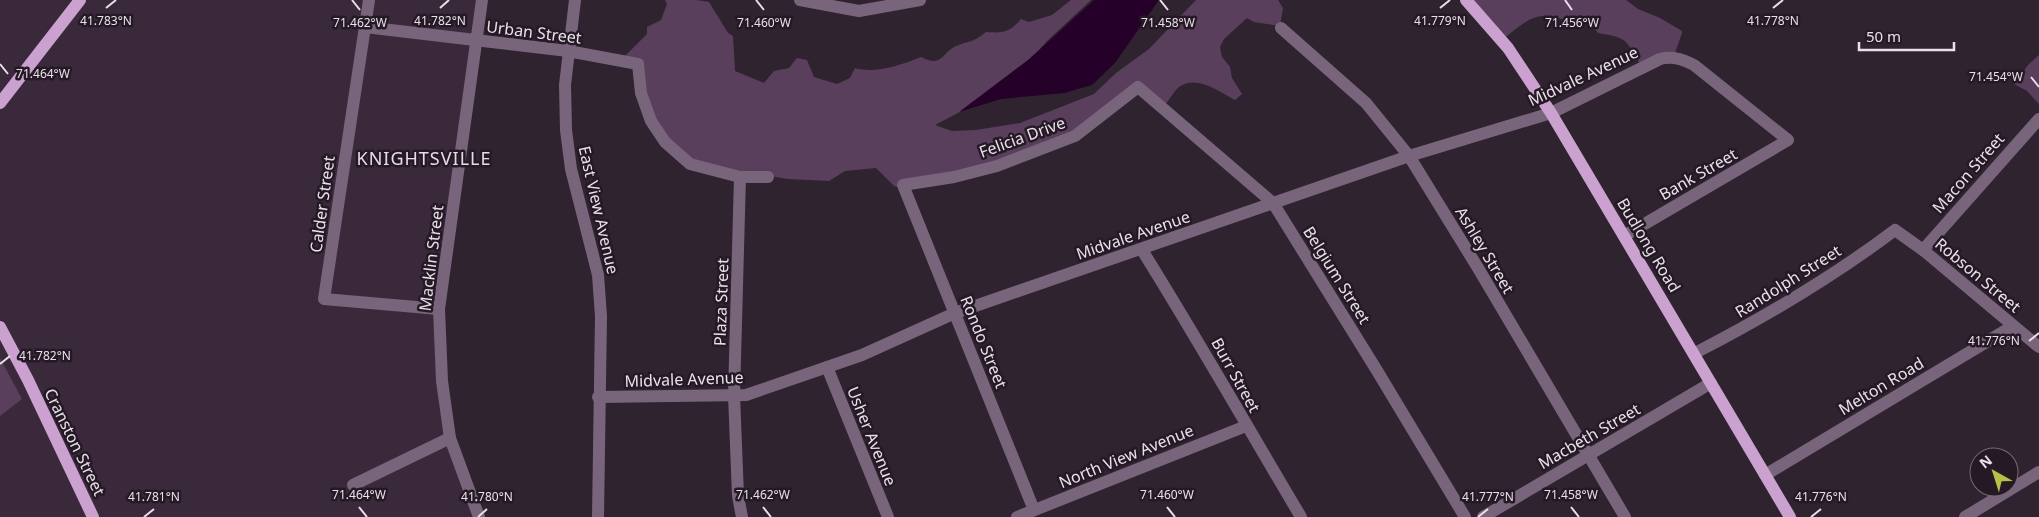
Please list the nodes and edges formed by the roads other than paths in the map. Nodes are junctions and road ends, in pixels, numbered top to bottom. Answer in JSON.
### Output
{"nodes":[{"id":1,"x":80,"y":0,"type":"edge"},
{"id":2,"x":369,"y":0,"type":"edge"},
{"id":3,"x":482,"y":0,"type":"edge"},
{"id":4,"x":575,"y":0,"type":"edge"},
{"id":5,"x":800,"y":0,"type":"edge"},
{"id":6,"x":920,"y":0,"type":"edge"},
{"id":7,"x":1466,"y":0,"type":"edge"},
{"id":8,"x":365,"y":27,"type":"junction"},
{"id":9,"x":1281,"y":28,"type":"dead end"},
{"id":10,"x":476,"y":41,"type":"junction"},
{"id":11,"x":568,"y":51,"type":"junction"},
{"id":12,"x":1138,"y":87,"type":"joint"},
{"id":13,"x":0,"y":103,"type":"edge"},
{"id":14,"x":1551,"y":113,"type":"junction"},
{"id":15,"x":2039,"y":118,"type":"edge"},
{"id":16,"x":1788,"y":140,"type":"joint"},
{"id":17,"x":1409,"y":156,"type":"junction"},
{"id":18,"x":740,"y":177,"type":"junction"},
{"id":19,"x":768,"y":178,"type":"dead end"},
{"id":20,"x":903,"y":185,"type":"joint"},
{"id":21,"x":1272,"y":203,"type":"junction"},
{"id":22,"x":1895,"y":230,"type":"joint"},
{"id":23,"x":1624,"y":236,"type":"junction"},
{"id":24,"x":1142,"y":250,"type":"junction"},
{"id":25,"x":1923,"y":250,"type":"junction"},
{"id":26,"x":439,"y":309,"type":"junction"},
{"id":27,"x":955,"y":313,"type":"junction"},
{"id":28,"x":2013,"y":326,"type":"junction"},
{"id":29,"x":0,"y":327,"type":"edge"},
{"id":30,"x":2037,"y":342,"type":"edge"},
{"id":31,"x":1695,"y":354,"type":"junction"},
{"id":32,"x":827,"y":367,"type":"junction"},
{"id":33,"x":1712,"y":384,"type":"junction"},
{"id":34,"x":734,"y":395,"type":"junction"},
{"id":35,"x":598,"y":397,"type":"junction"},
{"id":36,"x":1246,"y":426,"type":"junction"},
{"id":37,"x":450,"y":438,"type":"junction"},
{"id":38,"x":1589,"y":455,"type":"junction"},
{"id":39,"x":2039,"y":472,"type":"edge"},
{"id":40,"x":1765,"y":475,"type":"junction"},
{"id":41,"x":353,"y":485,"type":"dead end"},
{"id":42,"x":1034,"y":510,"type":"junction"},
{"id":43,"x":93,"y":517,"type":"edge"},
{"id":44,"x":479,"y":517,"type":"edge"},
{"id":45,"x":598,"y":517,"type":"edge"},
{"id":46,"x":742,"y":517,"type":"edge"},
{"id":47,"x":888,"y":517,"type":"edge"},
{"id":48,"x":1017,"y":517,"type":"edge"},
{"id":49,"x":1301,"y":517,"type":"edge"},
{"id":50,"x":1465,"y":517,"type":"edge"},
{"id":51,"x":1482,"y":517,"type":"edge"},
{"id":52,"x":1625,"y":517,"type":"edge"},
{"id":53,"x":1790,"y":517,"type":"edge"},
{"id":54,"x":1964,"y":517,"type":"edge"}],
"edges":[{"from":1,"to":13,"type":"main road"},
{"from":2,"to":8,"type":"street","name":"Calder Street"},
{"from":3,"to":10,"type":"street","name":"Macklin Street"},
{"from":4,"to":11,"type":"street","name":"East View Avenue"},
{"from":5,"to":6,"type":"street"},
{"from":7,"to":14,"type":"main road","name":"Budlong Road"},
{"from":8,"to":10,"type":"street","name":"Urban Street"},
{"from":8,"to":26,"type":"street","name":"Calder Street"},
{"from":9,"to":17,"type":"street","name":"Ashley Street"},
{"from":10,"to":11,"type":"street","name":"Urban Street"},
{"from":10,"to":26,"type":"street","name":"Macklin Street"},
{"from":11,"to":18,"type":"street","name":"Urban Street"},
{"from":11,"to":35,"type":"street","name":"East View Avenue"},
{"from":12,"to":20,"type":"street","name":"Felicia Drive"},
{"from":12,"to":21,"type":"street","name":"Belgium Street"},
{"from":14,"to":16,"type":"street","name":"Midvale Avenue"},
{"from":14,"to":17,"type":"street","name":"Midvale Avenue"},
{"from":14,"to":23,"type":"main road","name":"Budlong Road"},
{"from":15,"to":25,"type":"street","name":"Macon Street"},
{"from":16,"to":23,"type":"street","name":"Bank Street"},
{"from":17,"to":21,"type":"street","name":"Midvale Avenue"},
{"from":17,"to":38,"type":"street","name":"Ashley Street"},
{"from":18,"to":19,"type":"street"},
{"from":18,"to":34,"type":"street","name":"Plaza Street"},
{"from":20,"to":27,"type":"street","name":"Rondo Street"},
{"from":21,"to":24,"type":"street","name":"Midvale Avenue"},
{"from":21,"to":50,"type":"street","name":"Belgium Street"},
{"from":22,"to":25,"type":"street","name":"Robson Street"},
{"from":22,"to":31,"type":"street","name":"Randolph Street"},
{"from":23,"to":31,"type":"main road","name":"Budlong Road"},
{"from":24,"to":27,"type":"street","name":"Midvale Avenue"},
{"from":24,"to":36,"type":"street","name":"Burr Street"},
{"from":25,"to":28,"type":"street","name":"Robson Street"},
{"from":26,"to":37,"type":"street","name":"Macklin Street"},
{"from":27,"to":32,"type":"street","name":"Midvale Avenue"},
{"from":27,"to":42,"type":"street","name":"Rondo Street"},
{"from":28,"to":30,"type":"street","name":"Robson Street"},
{"from":28,"to":40,"type":"street","name":"Melton Road"},
{"from":29,"to":43,"type":"main road","name":"Cranston Street"},
{"from":31,"to":33,"type":"main road","name":"Budlong Road"},
{"from":32,"to":34,"type":"street","name":"Midvale Avenue"},
{"from":32,"to":47,"type":"street","name":"Usher Avenue"},
{"from":33,"to":38,"type":"street","name":"Macbeth Street"},
{"from":33,"to":40,"type":"main road","name":"Budlong Road"},
{"from":34,"to":35,"type":"street","name":"Midvale Avenue"},
{"from":34,"to":46,"type":"street","name":"Plaza Street"},
{"from":35,"to":45,"type":"street","name":"East View Avenue"},
{"from":36,"to":42,"type":"street","name":"North View Avenue"},
{"from":36,"to":49,"type":"street","name":"Burr Street"},
{"from":37,"to":41,"type":"street"},
{"from":37,"to":44,"type":"street","name":"Macklin Street"},
{"from":38,"to":51,"type":"street","name":"Macbeth Street"},
{"from":38,"to":52,"type":"street","name":"Ashley Street"},
{"from":39,"to":54,"type":"street"},
{"from":40,"to":53,"type":"main road","name":"Budlong Road"},
{"from":42,"to":48,"type":"street","name":"North View Avenue"}]}
